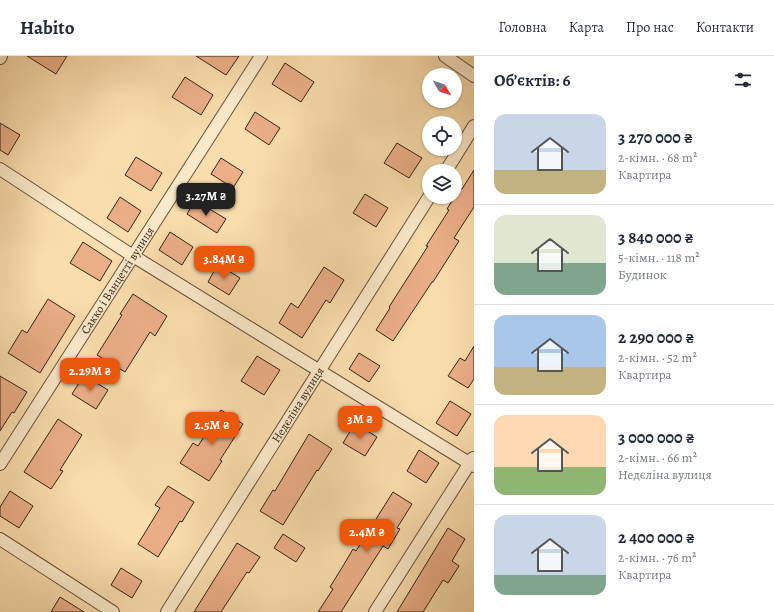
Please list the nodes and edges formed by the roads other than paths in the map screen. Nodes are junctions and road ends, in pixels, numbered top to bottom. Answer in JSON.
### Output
{"nodes":[{"id":1,"x":261,"y":56,"type":"edge"},
{"id":2,"x":445,"y":56,"type":"edge"},
{"id":3,"x":474,"y":76,"type":"edge"},
{"id":4,"x":474,"y":126,"type":"edge"},
{"id":5,"x":450,"y":164,"type":"edge"},
{"id":6,"x":0,"y":169,"type":"edge"},
{"id":7,"x":425,"y":204,"type":"edge"},
{"id":8,"x":133,"y":256,"type":"junction"},
{"id":9,"x":320,"y":371,"type":"junction"},
{"id":10,"x":473,"y":462,"type":"edge"},
{"id":11,"x":0,"y":464,"type":"edge"},
{"id":12,"x":0,"y":539,"type":"edge"},
{"id":13,"x":113,"y":612,"type":"edge"},
{"id":14,"x":167,"y":612,"type":"edge"},
{"id":15,"x":375,"y":612,"type":"edge"}],
"edges":[{"from":1,"to":8,"type":"street","name":"Сакко і Ванцетті вулиця"},
{"from":2,"to":3,"type":"street"},
{"from":4,"to":5,"type":"street"},
{"from":6,"to":8,"type":"street"},
{"from":7,"to":9,"type":"street","name":"Недєліна вулиця"},
{"from":8,"to":9,"type":"street"},
{"from":8,"to":11,"type":"street","name":"Сакко і Ванцетті вулиця"},
{"from":9,"to":10,"type":"street"},
{"from":9,"to":14,"type":"street","name":"Недєліна вулиця"},
{"from":10,"to":15,"type":"street"},
{"from":12,"to":13,"type":"street"}]}
